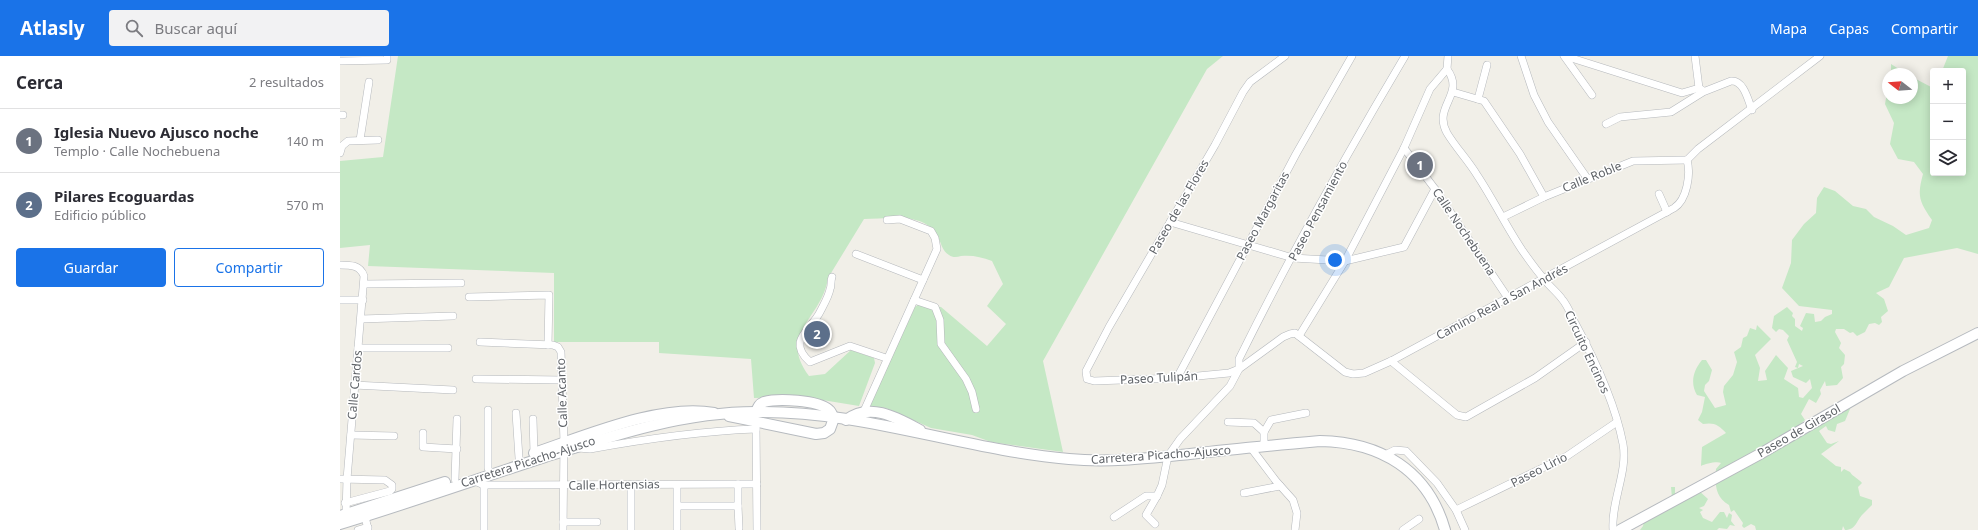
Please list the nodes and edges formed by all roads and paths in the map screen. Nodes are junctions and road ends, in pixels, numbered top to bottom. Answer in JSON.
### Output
{"nodes":[{"id":1,"x":1286,"y":56,"type":"edge"},
{"id":2,"x":1352,"y":56,"type":"edge"},
{"id":3,"x":1405,"y":56,"type":"edge"},
{"id":4,"x":1448,"y":56,"type":"edge"},
{"id":5,"x":1521,"y":56,"type":"edge"},
{"id":6,"x":1564,"y":56,"type":"edge"},
{"id":7,"x":1695,"y":56,"type":"edge"},
{"id":8,"x":1820,"y":56,"type":"edge"},
{"id":9,"x":387,"y":58,"type":"edge"},
{"id":10,"x":344,"y":59,"type":"edge"},
{"id":11,"x":1487,"y":65,"type":"dead end"},
{"id":12,"x":1447,"y":69,"type":"junction"},
{"id":13,"x":369,"y":82,"type":"dead end"},
{"id":14,"x":1701,"y":90,"type":"junction"},
{"id":15,"x":1453,"y":92,"type":"junction"},
{"id":16,"x":1592,"y":95,"type":"dead end"},
{"id":17,"x":1478,"y":99,"type":"junction"},
{"id":18,"x":1752,"y":110,"type":"junction"},
{"id":19,"x":1606,"y":124,"type":"dead end"},
{"id":20,"x":360,"y":140,"type":"junction"},
{"id":21,"x":378,"y":140,"type":"dead end"},
{"id":22,"x":1404,"y":148,"type":"junction"},
{"id":23,"x":340,"y":154,"type":"edge"},
{"id":24,"x":1687,"y":160,"type":"junction"},
{"id":25,"x":1587,"y":178,"type":"junction"},
{"id":26,"x":1435,"y":189,"type":"junction"},
{"id":27,"x":1659,"y":194,"type":"dead end"},
{"id":28,"x":1544,"y":196,"type":"junction"},
{"id":29,"x":1667,"y":212,"type":"junction"},
{"id":30,"x":1503,"y":217,"type":"junction"},
{"id":31,"x":886,"y":220,"type":"dead end"},
{"id":32,"x":1170,"y":222,"type":"junction"},
{"id":33,"x":1249,"y":245,"type":"junction"},
{"id":34,"x":856,"y":254,"type":"dead end"},
{"id":35,"x":1293,"y":258,"type":"junction"},
{"id":36,"x":1345,"y":261,"type":"junction"},
{"id":37,"x":340,"y":265,"type":"edge"},
{"id":38,"x":832,"y":277,"type":"dead end"},
{"id":39,"x":923,"y":280,"type":"junction"},
{"id":40,"x":1544,"y":280,"type":"junction"},
{"id":41,"x":461,"y":283,"type":"dead end"},
{"id":42,"x":364,"y":284,"type":"junction"},
{"id":43,"x":469,"y":297,"type":"dead end"},
{"id":44,"x":1508,"y":298,"type":"junction"},
{"id":45,"x":340,"y":300,"type":"edge"},
{"id":46,"x":363,"y":300,"type":"junction"},
{"id":47,"x":914,"y":300,"type":"junction"},
{"id":48,"x":453,"y":316,"type":"dead end"},
{"id":49,"x":361,"y":319,"type":"junction"},
{"id":50,"x":1978,"y":333,"type":"edge"},
{"id":51,"x":1299,"y":336,"type":"junction"},
{"id":52,"x":480,"y":342,"type":"dead end"},
{"id":53,"x":1586,"y":342,"type":"junction"},
{"id":54,"x":548,"y":345,"type":"junction"},
{"id":55,"x":358,"y":348,"type":"junction"},
{"id":56,"x":448,"y":348,"type":"dead end"},
{"id":57,"x":886,"y":358,"type":"junction"},
{"id":58,"x":1391,"y":360,"type":"junction"},
{"id":59,"x":1239,"y":369,"type":"junction"},
{"id":60,"x":1086,"y":371,"type":"joint"},
{"id":61,"x":1177,"y":378,"type":"junction"},
{"id":62,"x":476,"y":379,"type":"dead end"},
{"id":63,"x":562,"y":380,"type":"junction"},
{"id":64,"x":354,"y":385,"type":"junction"},
{"id":65,"x":453,"y":390,"type":"dead end"},
{"id":66,"x":976,"y":409,"type":"dead end"},
{"id":67,"x":488,"y":410,"type":"dead end"},
{"id":68,"x":864,"y":411,"type":"junction"},
{"id":69,"x":756,"y":412,"type":"junction"},
{"id":70,"x":516,"y":413,"type":"dead end"},
{"id":71,"x":1306,"y":413,"type":"dead end"},
{"id":72,"x":719,"y":414,"type":"junction"},
{"id":73,"x":834,"y":418,"type":"junction"},
{"id":74,"x":458,"y":419,"type":"dead end"},
{"id":75,"x":534,"y":419,"type":"dead end"},
{"id":76,"x":846,"y":420,"type":"junction"},
{"id":77,"x":1228,"y":422,"type":"dead end"},
{"id":78,"x":1617,"y":422,"type":"junction"},
{"id":79,"x":756,"y":426,"type":"junction"},
{"id":80,"x":1264,"y":432,"type":"junction"},
{"id":81,"x":423,"y":433,"type":"dead end"},
{"id":82,"x":351,"y":435,"type":"junction"},
{"id":83,"x":929,"y":435,"type":"junction"},
{"id":84,"x":394,"y":436,"type":"dead end"},
{"id":85,"x":566,"y":447,"type":"junction"},
{"id":86,"x":1264,"y":447,"type":"junction"},
{"id":87,"x":1251,"y":448,"type":"junction"},
{"id":88,"x":457,"y":449,"type":"junction"},
{"id":89,"x":534,"y":453,"type":"junction"},
{"id":90,"x":1385,"y":455,"type":"junction"},
{"id":91,"x":1168,"y":456,"type":"junction"},
{"id":92,"x":519,"y":458,"type":"junction"},
{"id":93,"x":488,"y":468,"type":"junction"},
{"id":94,"x":343,"y":479,"type":"edge"},
{"id":95,"x":455,"y":479,"type":"junction"},
{"id":96,"x":472,"y":480,"type":"junction"},
{"id":97,"x":677,"y":484,"type":"junction"},
{"id":98,"x":738,"y":484,"type":"junction"},
{"id":99,"x":757,"y":484,"type":"junction"},
{"id":100,"x":484,"y":485,"type":"junction"},
{"id":101,"x":631,"y":485,"type":"junction"},
{"id":102,"x":563,"y":486,"type":"junction"},
{"id":103,"x":1280,"y":486,"type":"junction"},
{"id":104,"x":1244,"y":493,"type":"dead end"},
{"id":105,"x":1157,"y":496,"type":"junction"},
{"id":106,"x":345,"y":503,"type":"junction"},
{"id":107,"x":678,"y":506,"type":"junction"},
{"id":108,"x":738,"y":506,"type":"junction"},
{"id":109,"x":1456,"y":510,"type":"junction"},
{"id":110,"x":343,"y":515,"type":"edge"},
{"id":111,"x":365,"y":516,"type":"junction"},
{"id":112,"x":1114,"y":517,"type":"dead end"},
{"id":113,"x":1419,"y":519,"type":"dead end"},
{"id":114,"x":563,"y":522,"type":"junction"},
{"id":115,"x":597,"y":522,"type":"dead end"},
{"id":116,"x":340,"y":524,"type":"edge"},
{"id":117,"x":1155,"y":524,"type":"dead end"},
{"id":118,"x":738,"y":528,"type":"dead end"},
{"id":119,"x":368,"y":529,"type":"edge"},
{"id":120,"x":358,"y":530,"type":"edge"},
{"id":121,"x":484,"y":530,"type":"edge"},
{"id":122,"x":563,"y":530,"type":"edge"},
{"id":123,"x":631,"y":530,"type":"edge"},
{"id":124,"x":677,"y":530,"type":"edge"},
{"id":125,"x":757,"y":530,"type":"edge"},
{"id":126,"x":1295,"y":530,"type":"edge"},
{"id":127,"x":1403,"y":530,"type":"edge"},
{"id":128,"x":1445,"y":530,"type":"edge"},
{"id":129,"x":1465,"y":530,"type":"edge"},
{"id":130,"x":1614,"y":530,"type":"edge"},
{"id":131,"x":1620,"y":530,"type":"edge"}],
"edges":[{"from":1,"to":32,"type":"street","name":"Paseo de las Flores"},
{"from":2,"to":33,"type":"street","name":"Paseo Margaritas"},
{"from":3,"to":35,"type":"street","name":"Paseo Pensamiento"},
{"from":4,"to":12,"type":"street"},
{"from":5,"to":25,"type":"street"},
{"from":6,"to":14,"type":"street"},
{"from":6,"to":16,"type":"street"},
{"from":7,"to":14,"type":"street"},
{"from":8,"to":18,"type":"street"},
{"from":9,"to":10,"type":"street"},
{"from":11,"to":17,"type":"street"},
{"from":12,"to":15,"type":"street"},
{"from":12,"to":22,"type":"street"},
{"from":13,"to":20,"type":"street"},
{"from":14,"to":18,"type":"street"},
{"from":14,"to":19,"type":"street"},
{"from":15,"to":17,"type":"street"},
{"from":15,"to":30,"type":"street","name":"Circuito Encinos"},
{"from":17,"to":28,"type":"street"},
{"from":18,"to":24,"type":"street"},
{"from":20,"to":21,"type":"street"},
{"from":20,"to":23,"type":"street"},
{"from":22,"to":26,"type":"street","name":"Calle Nochebuena"},
{"from":22,"to":36,"type":"street"},
{"from":24,"to":25,"type":"street","name":"Calle Roble"},
{"from":24,"to":29,"type":"street","name":"Camino Real a San Andrés"},
{"from":25,"to":28,"type":"street","name":"Calle Roble"},
{"from":26,"to":36,"type":"street"},
{"from":26,"to":44,"type":"street","name":"Calle Nochebuena"},
{"from":27,"to":29,"type":"street"},
{"from":28,"to":30,"type":"street","name":"Calle Roble"},
{"from":29,"to":40,"type":"street","name":"Camino Real a San Andrés"},
{"from":30,"to":40,"type":"street","name":"Circuito Encinos"},
{"from":31,"to":39,"type":"street"},
{"from":32,"to":33,"type":"street"},
{"from":32,"to":60,"type":"street","name":"Paseo de las Flores"},
{"from":33,"to":35,"type":"street"},
{"from":33,"to":61,"type":"street","name":"Paseo Margaritas"},
{"from":34,"to":39,"type":"street"},
{"from":35,"to":36,"type":"street"},
{"from":35,"to":59,"type":"street","name":"Paseo Pensamiento"},
{"from":36,"to":51,"type":"street"},
{"from":37,"to":42,"type":"street","name":"Calle Cardos"},
{"from":38,"to":57,"type":"street"},
{"from":39,"to":47,"type":"street"},
{"from":40,"to":44,"type":"street","name":"Camino Real a San Andrés"},
{"from":40,"to":53,"type":"street","name":"Circuito Encinos"},
{"from":41,"to":42,"type":"street"},
{"from":42,"to":46,"type":"street","name":"Calle Cardos"},
{"from":43,"to":54,"type":"street"},
{"from":44,"to":58,"type":"street","name":"Camino Real a San Andrés"},
{"from":45,"to":46,"type":"street"},
{"from":46,"to":49,"type":"street","name":"Calle Cardos"},
{"from":47,"to":57,"type":"street"},
{"from":47,"to":66,"type":"street"},
{"from":48,"to":49,"type":"street"},
{"from":49,"to":55,"type":"street","name":"Calle Cardos"},
{"from":50,"to":131,"type":"main road","name":"Paseo de Girasol"},
{"from":51,"to":58,"type":"street","name":"Camino Real a San Andrés"},
{"from":51,"to":59,"type":"street"},
{"from":52,"to":54,"type":"street"},
{"from":53,"to":58,"type":"street"},
{"from":53,"to":78,"type":"street","name":"Circuito Encinos"},
{"from":54,"to":63,"type":"street","name":"Calle Acanto"},
{"from":55,"to":56,"type":"street"},
{"from":55,"to":64,"type":"street","name":"Calle Cardos"},
{"from":57,"to":68,"type":"street"},
{"from":59,"to":61,"type":"street","name":"Paseo Tulipán"},
{"from":59,"to":91,"type":"street"},
{"from":60,"to":61,"type":"street","name":"Paseo Tulipán"},
{"from":62,"to":63,"type":"street"},
{"from":63,"to":85,"type":"street","name":"Calle Acanto"},
{"from":64,"to":65,"type":"street"},
{"from":64,"to":82,"type":"street","name":"Calle Cardos"},
{"from":67,"to":93,"type":"street"},
{"from":68,"to":76,"type":"main road"},
{"from":68,"to":83,"type":"main road"},
{"from":69,"to":72,"type":"main road","name":"Carretera Picacho-Ajusco"},
{"from":69,"to":73,"type":"main road"},
{"from":69,"to":79,"type":"street"},
{"from":70,"to":92,"type":"street"},
{"from":71,"to":80,"type":"street"},
{"from":72,"to":79,"type":"main road"},
{"from":72,"to":85,"type":"main road","name":"Carretera Picacho-Ajusco"},
{"from":73,"to":76,"type":"main road","name":"Carretera Picacho-Ajusco"},
{"from":73,"to":79,"type":"main road"},
{"from":74,"to":88,"type":"street"},
{"from":75,"to":89,"type":"street"},
{"from":76,"to":83,"type":"main road","name":"Carretera Picacho-Ajusco"},
{"from":77,"to":80,"type":"street"},
{"from":78,"to":109,"type":"street","name":"Paseo Lirio"},
{"from":78,"to":130,"type":"street","name":"Circuito Encinos"},
{"from":79,"to":85,"type":"street"},
{"from":79,"to":99,"type":"street"},
{"from":80,"to":86,"type":"street"},
{"from":81,"to":88,"type":"street"},
{"from":82,"to":84,"type":"street"},
{"from":82,"to":94,"type":"street","name":"Calle Cardos"},
{"from":83,"to":91,"type":"main road","name":"Carretera Picacho-Ajusco"},
{"from":85,"to":89,"type":"main road","name":"Carretera Picacho-Ajusco"},
{"from":85,"to":96,"type":"main road","name":"Carretera Picacho-Ajusco"},
{"from":85,"to":102,"type":"street","name":"Calle Acanto"},
{"from":86,"to":87,"type":"main road","name":"Carretera Picacho-Ajusco"},
{"from":86,"to":90,"type":"main road","name":"Carretera Picacho-Ajusco"},
{"from":87,"to":91,"type":"main road","name":"Carretera Picacho-Ajusco"},
{"from":87,"to":103,"type":"street"},
{"from":88,"to":95,"type":"street"},
{"from":89,"to":92,"type":"main road","name":"Carretera Picacho-Ajusco"},
{"from":90,"to":109,"type":"street"},
{"from":90,"to":128,"type":"main road","name":"Carretera Picacho-Ajusco"},
{"from":91,"to":105,"type":"street"},
{"from":92,"to":93,"type":"main road","name":"Carretera Picacho-Ajusco"},
{"from":93,"to":95,"type":"main road","name":"Carretera Picacho-Ajusco"},
{"from":94,"to":106,"type":"street","name":"Calle Cardos"},
{"from":94,"to":106,"type":"street"},
{"from":95,"to":110,"type":"main road","name":"Carretera Picacho-Ajusco"},
{"from":96,"to":100,"type":"street","name":"Calle Hortensias"},
{"from":96,"to":111,"type":"main road","name":"Carretera Picacho-Ajusco"},
{"from":97,"to":98,"type":"street","name":"Calle Hortensias"},
{"from":97,"to":101,"type":"street","name":"Calle Hortensias"},
{"from":97,"to":107,"type":"street"},
{"from":98,"to":99,"type":"street","name":"Calle Hortensias"},
{"from":98,"to":108,"type":"street"},
{"from":99,"to":125,"type":"street"},
{"from":100,"to":102,"type":"street","name":"Calle Hortensias"},
{"from":100,"to":121,"type":"street"},
{"from":101,"to":102,"type":"street","name":"Calle Hortensias"},
{"from":101,"to":123,"type":"street"},
{"from":102,"to":114,"type":"street","name":"Calle Acanto"},
{"from":103,"to":104,"type":"street"},
{"from":103,"to":126,"type":"street"},
{"from":105,"to":112,"type":"street"},
{"from":105,"to":117,"type":"street"},
{"from":106,"to":110,"type":"street","name":"Calle Cardos"},
{"from":107,"to":108,"type":"street"},
{"from":107,"to":124,"type":"street"},
{"from":108,"to":118,"type":"street"},
{"from":109,"to":129,"type":"street"},
{"from":111,"to":116,"type":"main road","name":"Carretera Picacho-Ajusco"},
{"from":111,"to":119,"type":"street"},
{"from":113,"to":127,"type":"street"},
{"from":114,"to":115,"type":"street"},
{"from":114,"to":122,"type":"street","name":"Calle Acanto"},
{"from":119,"to":120,"type":"street"}]}
